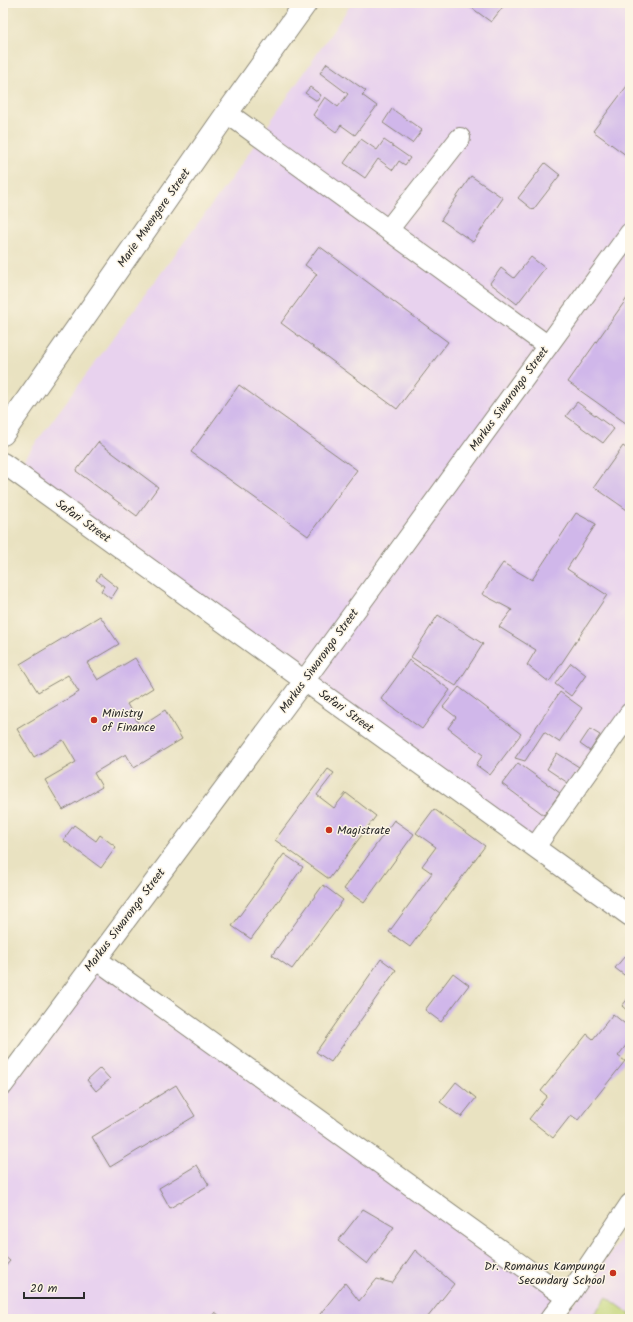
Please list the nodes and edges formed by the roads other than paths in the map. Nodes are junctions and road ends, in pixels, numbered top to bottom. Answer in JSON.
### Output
{"nodes":[{"id":1,"x":306,"y":3,"type":"edge"},
{"id":2,"x":227,"y":114,"type":"junction"},
{"id":3,"x":460,"y":138,"type":"dead end"},
{"id":4,"x":388,"y":230,"type":"junction"},
{"id":5,"x":630,"y":233,"type":"edge"},
{"id":6,"x":548,"y":346,"type":"junction"},
{"id":7,"x":3,"y":434,"type":"edge"},
{"id":8,"x":3,"y":463,"type":"edge"},
{"id":9,"x":304,"y":681,"type":"junction"},
{"id":10,"x":630,"y":713,"type":"edge"},
{"id":11,"x":535,"y":847,"type":"junction"},
{"id":12,"x":630,"y":916,"type":"edge"},
{"id":13,"x":96,"y":959,"type":"junction"},
{"id":14,"x":3,"y":1085,"type":"edge"},
{"id":15,"x":630,"y":1204,"type":"edge"},
{"id":16,"x":567,"y":1298,"type":"junction"},
{"id":17,"x":550,"y":1319,"type":"edge"}],
"edges":[{"from":1,"to":2,"type":"main road","name":"Marie Mwengere Street"},
{"from":2,"to":4,"type":"street"},
{"from":2,"to":7,"type":"main road","name":"Marie Mwengere Street"},
{"from":3,"to":4,"type":"street"},
{"from":4,"to":6,"type":"street"},
{"from":5,"to":6,"type":"street","name":"Markus Siwarongo Street"},
{"from":6,"to":9,"type":"street","name":"Markus Siwarongo Street"},
{"from":8,"to":9,"type":"street","name":"Safari Street"},
{"from":9,"to":11,"type":"street","name":"Safari Street"},
{"from":9,"to":13,"type":"street","name":"Markus Siwarongo Street"},
{"from":10,"to":11,"type":"street"},
{"from":11,"to":12,"type":"street","name":"Safari Street"},
{"from":13,"to":14,"type":"street","name":"Markus Siwarongo Street"},
{"from":13,"to":16,"type":"street"},
{"from":15,"to":16,"type":"street"},
{"from":16,"to":17,"type":"street"}]}
